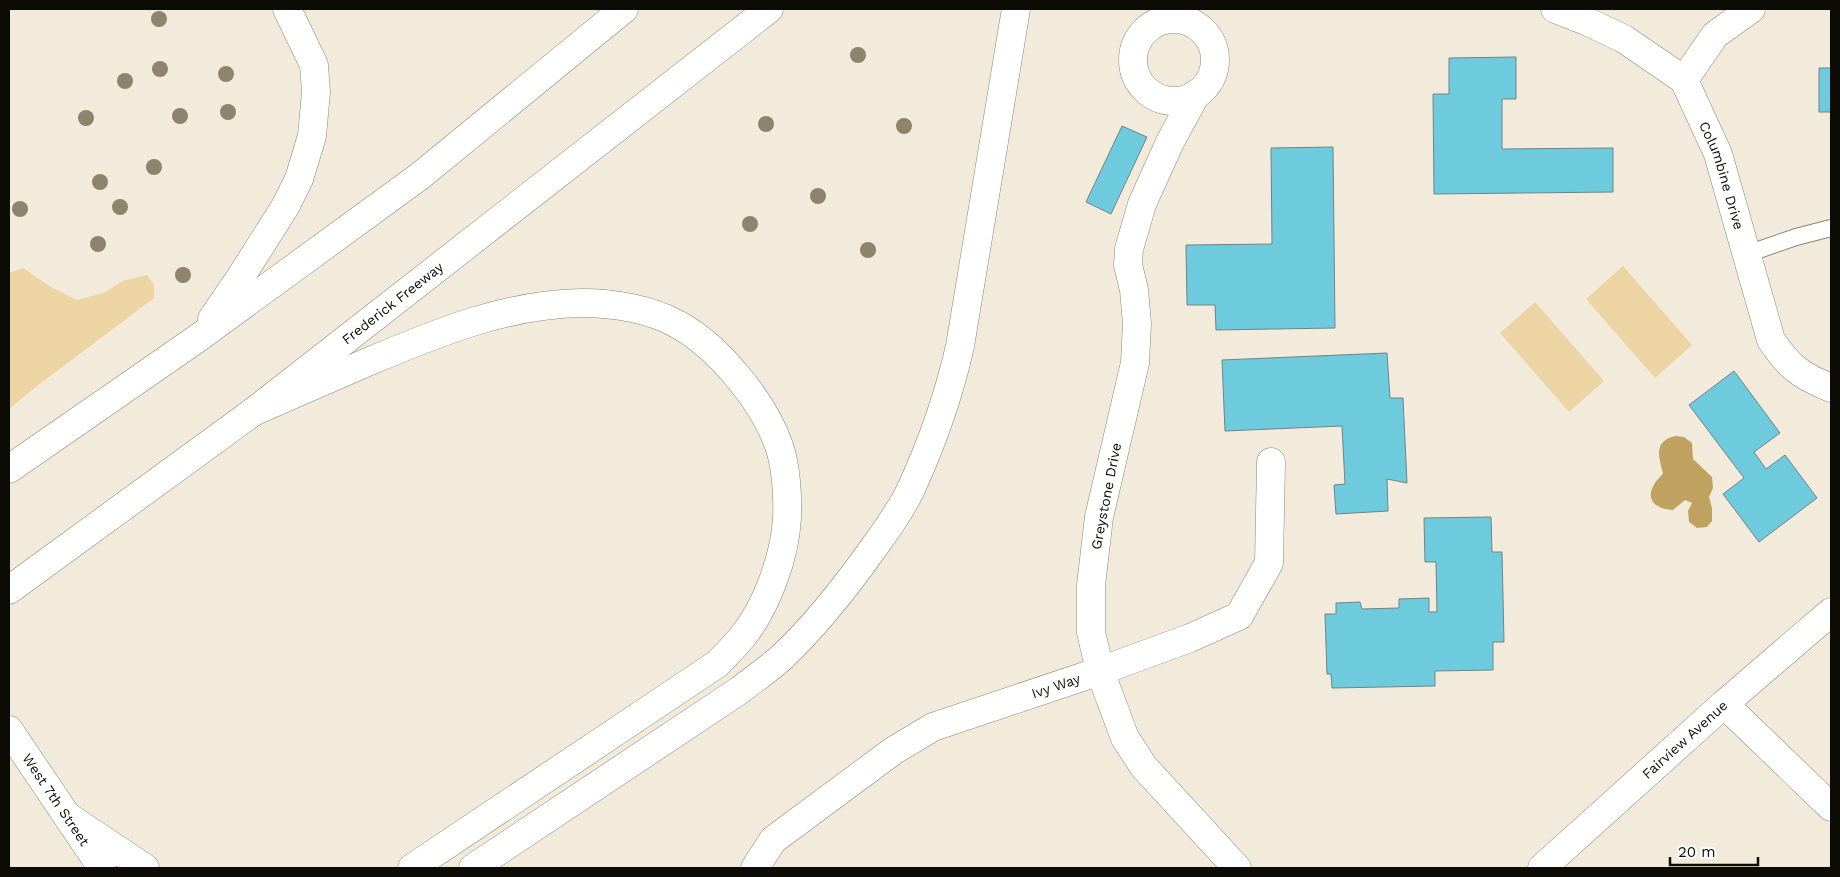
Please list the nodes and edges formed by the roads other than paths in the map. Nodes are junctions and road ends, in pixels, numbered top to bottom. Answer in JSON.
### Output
{"nodes":[{"id":1,"x":287,"y":9,"type":"edge"},
{"id":2,"x":624,"y":9,"type":"edge"},
{"id":3,"x":769,"y":9,"type":"edge"},
{"id":4,"x":1016,"y":9,"type":"edge"},
{"id":5,"x":1555,"y":9,"type":"edge"},
{"id":6,"x":1751,"y":9,"type":"edge"},
{"id":7,"x":1168,"y":14,"type":"edge"},
{"id":8,"x":1684,"y":80,"type":"junction"},
{"id":9,"x":1196,"y":94,"type":"junction"},
{"id":10,"x":1831,"y":228,"type":"edge"},
{"id":11,"x":1747,"y":254,"type":"junction"},
{"id":12,"x":198,"y":338,"type":"junction"},
{"id":13,"x":1831,"y":388,"type":"edge"},
{"id":14,"x":253,"y":412,"type":"junction"},
{"id":15,"x":1271,"y":462,"type":"dead end"},
{"id":16,"x":9,"y":469,"type":"edge"},
{"id":17,"x":9,"y":589,"type":"edge"},
{"id":18,"x":1831,"y":612,"type":"edge"},
{"id":19,"x":1100,"y":671,"type":"junction"},
{"id":20,"x":1724,"y":704,"type":"junction"},
{"id":21,"x":9,"y":730,"type":"edge"},
{"id":22,"x":1831,"y":807,"type":"edge"},
{"id":23,"x":67,"y":816,"type":"junction"},
{"id":24,"x":102,"y":868,"type":"edge"},
{"id":25,"x":145,"y":868,"type":"edge"},
{"id":26,"x":412,"y":868,"type":"edge"},
{"id":27,"x":473,"y":868,"type":"edge"},
{"id":28,"x":755,"y":868,"type":"edge"},
{"id":29,"x":1237,"y":868,"type":"edge"},
{"id":30,"x":1542,"y":868,"type":"edge"}],
"edges":[{"from":1,"to":12,"type":"main road"},
{"from":2,"to":12,"type":"main road"},
{"from":3,"to":14,"type":"main road","name":"Frederick Freeway"},
{"from":4,"to":27,"type":"main road"},
{"from":5,"to":8,"type":"main road"},
{"from":6,"to":8,"type":"main road"},
{"from":7,"to":9,"type":"main road","name":"Greystone Drive"},
{"from":7,"to":9,"type":"main road","name":"Greystone Drive"},
{"from":8,"to":11,"type":"main road","name":"Columbine Drive"},
{"from":9,"to":19,"type":"main road","name":"Greystone Drive"},
{"from":10,"to":11,"type":"lane"},
{"from":11,"to":13,"type":"main road","name":"Columbine Drive"},
{"from":12,"to":16,"type":"main road"},
{"from":14,"to":17,"type":"main road","name":"Frederick Freeway"},
{"from":14,"to":26,"type":"main road"},
{"from":15,"to":19,"type":"main road","name":"Ivy Way"},
{"from":18,"to":20,"type":"main road","name":"Fairview Avenue"},
{"from":19,"to":28,"type":"main road","name":"Ivy Way"},
{"from":19,"to":29,"type":"main road","name":"Greystone Drive"},
{"from":20,"to":22,"type":"main road"},
{"from":20,"to":30,"type":"main road","name":"Fairview Avenue"},
{"from":21,"to":23,"type":"main road","name":"West 7th Street"},
{"from":23,"to":24,"type":"main road","name":"West 7th Street"},
{"from":23,"to":25,"type":"main road"}]}
